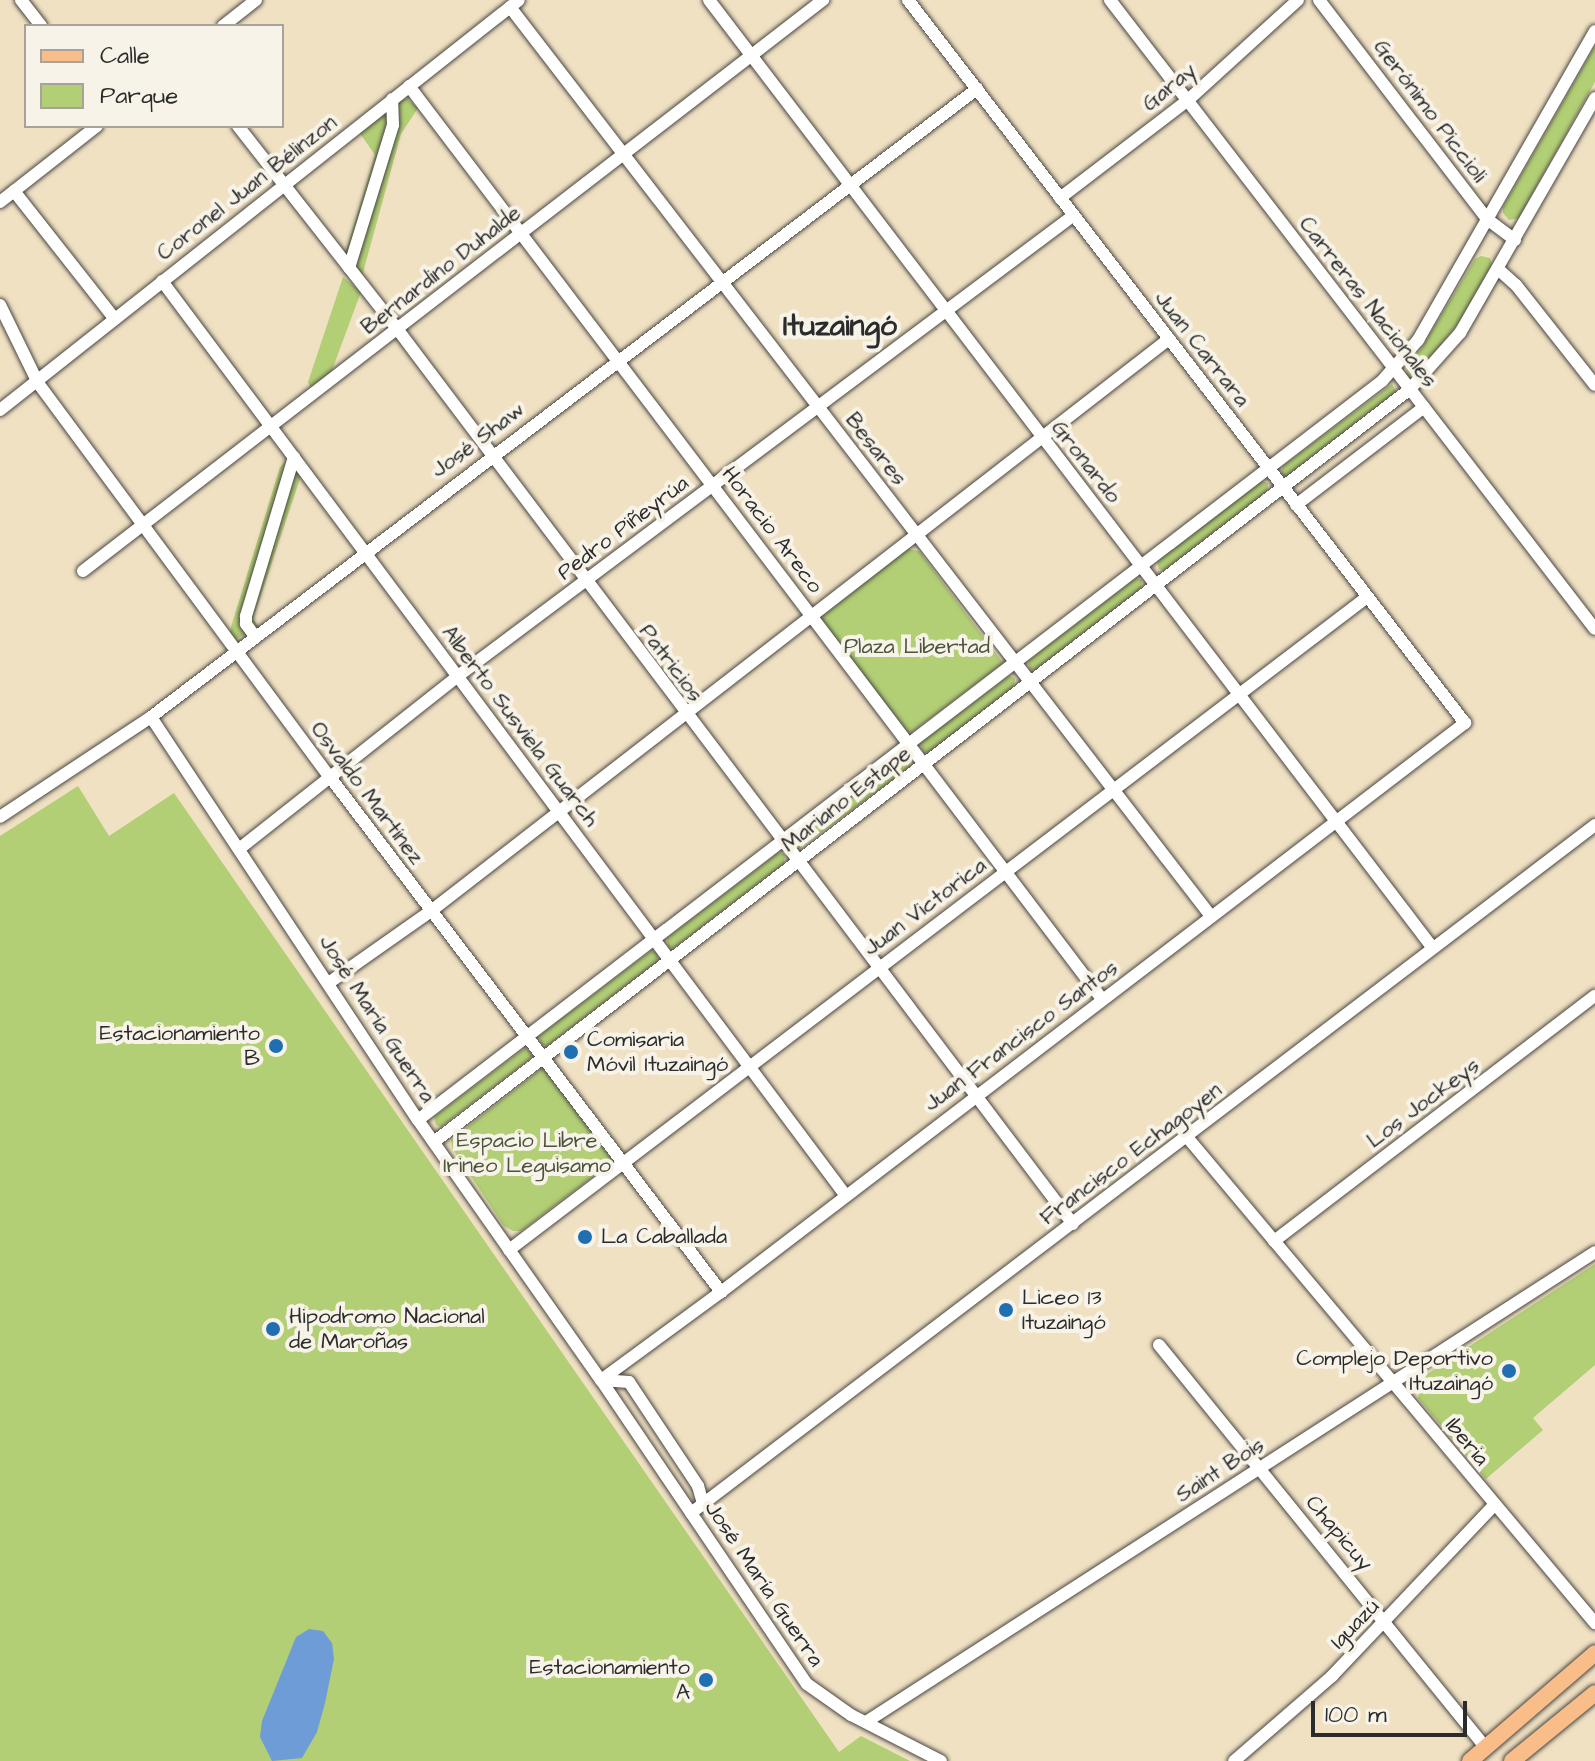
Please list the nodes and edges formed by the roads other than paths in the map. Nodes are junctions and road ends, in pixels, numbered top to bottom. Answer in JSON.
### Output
{"nodes":[{"id":1,"x":21,"y":0,"type":"edge"},
{"id":2,"x":709,"y":0,"type":"edge"},
{"id":3,"x":823,"y":0,"type":"edge"},
{"id":4,"x":908,"y":0,"type":"edge"},
{"id":5,"x":1110,"y":0,"type":"edge"},
{"id":6,"x":1298,"y":0,"type":"edge"},
{"id":7,"x":1319,"y":0,"type":"edge"},
{"id":8,"x":254,"y":1,"type":"edge"},
{"id":9,"x":515,"y":4,"type":"edge"},
{"id":10,"x":39,"y":24,"type":"edge"},
{"id":11,"x":225,"y":24,"type":"edge"},
{"id":12,"x":1595,"y":31,"type":"edge"},
{"id":13,"x":751,"y":55,"type":"junction"},
{"id":14,"x":409,"y":86,"type":"junction"},
{"id":15,"x":977,"y":89,"type":"junction"},
{"id":16,"x":1595,"y":98,"type":"edge"},
{"id":17,"x":392,"y":99,"type":"junction"},
{"id":18,"x":1187,"y":101,"type":"junction"},
{"id":19,"x":94,"y":128,"type":"edge"},
{"id":20,"x":240,"y":128,"type":"edge"},
{"id":21,"x":623,"y":154,"type":"junction"},
{"id":22,"x":284,"y":185,"type":"junction"},
{"id":23,"x":849,"y":185,"type":"junction"},
{"id":24,"x":14,"y":191,"type":"junction"},
{"id":25,"x":1060,"y":198,"type":"junction"},
{"id":26,"x":0,"y":202,"type":"edge"},
{"id":27,"x":1074,"y":215,"type":"junction"},
{"id":28,"x":1487,"y":219,"type":"junction"},
{"id":29,"x":521,"y":234,"type":"junction"},
{"id":30,"x":1515,"y":240,"type":"junction"},
{"id":31,"x":349,"y":268,"type":"junction"},
{"id":32,"x":1498,"y":269,"type":"junction"},
{"id":33,"x":162,"y":281,"type":"junction"},
{"id":34,"x":722,"y":281,"type":"junction"},
{"id":35,"x":0,"y":305,"type":"edge"},
{"id":36,"x":946,"y":312,"type":"junction"},
{"id":37,"x":114,"y":318,"type":"junction"},
{"id":38,"x":398,"y":330,"type":"junction"},
{"id":39,"x":1169,"y":339,"type":"junction"},
{"id":40,"x":617,"y":360,"type":"junction"},
{"id":41,"x":1394,"y":368,"type":"junction"},
{"id":42,"x":38,"y":383,"type":"junction"},
{"id":43,"x":1595,"y":385,"type":"edge"},
{"id":44,"x":1410,"y":389,"type":"junction"},
{"id":45,"x":819,"y":407,"type":"junction"},
{"id":46,"x":1424,"y":407,"type":"junction"},
{"id":47,"x":0,"y":410,"type":"edge"},
{"id":48,"x":272,"y":427,"type":"junction"},
{"id":49,"x":1042,"y":438,"type":"junction"},
{"id":50,"x":492,"y":455,"type":"junction"},
{"id":51,"x":294,"y":457,"type":"junction"},
{"id":52,"x":1268,"y":468,"type":"junction"},
{"id":53,"x":713,"y":486,"type":"junction"},
{"id":54,"x":1284,"y":488,"type":"junction"},
{"id":55,"x":1296,"y":505,"type":"junction"},
{"id":56,"x":144,"y":525,"type":"junction"},
{"id":57,"x":916,"y":533,"type":"junction"},
{"id":58,"x":364,"y":551,"type":"junction"},
{"id":59,"x":1140,"y":566,"type":"junction"},
{"id":60,"x":83,"y":571,"type":"dead end"},
{"id":61,"x":586,"y":581,"type":"junction"},
{"id":62,"x":1156,"y":587,"type":"junction"},
{"id":63,"x":1367,"y":597,"type":"junction"},
{"id":64,"x":812,"y":617,"type":"junction"},
{"id":65,"x":1595,"y":629,"type":"edge"},
{"id":66,"x":254,"y":635,"type":"junction"},
{"id":67,"x":235,"y":649,"type":"junction"},
{"id":68,"x":1015,"y":662,"type":"junction"},
{"id":69,"x":458,"y":676,"type":"junction"},
{"id":70,"x":1032,"y":683,"type":"junction"},
{"id":71,"x":1238,"y":695,"type":"junction"},
{"id":72,"x":685,"y":714,"type":"junction"},
{"id":73,"x":151,"y":717,"type":"junction"},
{"id":74,"x":1465,"y":723,"type":"joint"},
{"id":75,"x":908,"y":743,"type":"junction"},
{"id":76,"x":923,"y":765,"type":"junction"},
{"id":77,"x":330,"y":777,"type":"junction"},
{"id":78,"x":1113,"y":789,"type":"junction"},
{"id":79,"x":558,"y":810,"type":"junction"},
{"id":80,"x":0,"y":817,"type":"edge"},
{"id":81,"x":1336,"y":822,"type":"junction"},
{"id":82,"x":1595,"y":825,"type":"edge"},
{"id":83,"x":782,"y":841,"type":"junction"},
{"id":84,"x":239,"y":849,"type":"junction"},
{"id":85,"x":797,"y":863,"type":"junction"},
{"id":86,"x":1005,"y":872,"type":"junction"},
{"id":87,"x":431,"y":911,"type":"junction"},
{"id":88,"x":1210,"y":915,"type":"junction"},
{"id":89,"x":654,"y":939,"type":"junction"},
{"id":90,"x":1432,"y":947,"type":"junction"},
{"id":91,"x":670,"y":960,"type":"junction"},
{"id":92,"x":878,"y":968,"type":"junction"},
{"id":93,"x":330,"y":982,"type":"junction"},
{"id":94,"x":1595,"y":996,"type":"edge"},
{"id":95,"x":1102,"y":999,"type":"junction"},
{"id":96,"x":529,"y":1035,"type":"junction"},
{"id":97,"x":545,"y":1056,"type":"junction"},
{"id":98,"x":749,"y":1066,"type":"junction"},
{"id":99,"x":975,"y":1095,"type":"junction"},
{"id":100,"x":418,"y":1120,"type":"junction"},
{"id":101,"x":1187,"y":1137,"type":"junction"},
{"id":102,"x":434,"y":1142,"type":"junction"},
{"id":103,"x":623,"y":1163,"type":"junction"},
{"id":104,"x":846,"y":1196,"type":"junction"},
{"id":105,"x":1073,"y":1224,"type":"junction"},
{"id":106,"x":1274,"y":1241,"type":"junction"},
{"id":107,"x":509,"y":1250,"type":"junction"},
{"id":108,"x":1595,"y":1252,"type":"edge"},
{"id":109,"x":721,"y":1292,"type":"junction"},
{"id":110,"x":1159,"y":1345,"type":"dead end"},
{"id":111,"x":601,"y":1380,"type":"junction"},
{"id":112,"x":1391,"y":1383,"type":"junction"},
{"id":113,"x":1259,"y":1468,"type":"junction"},
{"id":114,"x":703,"y":1504,"type":"junction"},
{"id":115,"x":1494,"y":1505,"type":"junction"},
{"id":116,"x":691,"y":1513,"type":"junction"},
{"id":117,"x":1386,"y":1621,"type":"junction"},
{"id":118,"x":1595,"y":1623,"type":"edge"},
{"id":119,"x":1595,"y":1653,"type":"edge"},
{"id":120,"x":1595,"y":1693,"type":"edge"},
{"id":121,"x":866,"y":1722,"type":"junction"},
{"id":122,"x":1486,"y":1748,"type":"junction"},
{"id":123,"x":941,"y":1761,"type":"edge"},
{"id":124,"x":1234,"y":1761,"type":"edge"},
{"id":125,"x":1470,"y":1761,"type":"edge"},
{"id":126,"x":1512,"y":1761,"type":"edge"}],
"edges":[{"from":1,"to":10,"type":"street"},
{"from":2,"to":13,"type":"street","name":"Gronardo"},
{"from":3,"to":13,"type":"street","name":"Bernardino Duhalde"},
{"from":4,"to":15,"type":"street","name":"Juan Carrara"},
{"from":5,"to":18,"type":"street","name":"Carreras Nacionales"},
{"from":6,"to":18,"type":"street","name":"Garay"},
{"from":7,"to":28,"type":"street","name":"Gerónimo Piccioli"},
{"from":8,"to":11,"type":"street"},
{"from":9,"to":14,"type":"street","name":"Coronel Juan Bélinzon"},
{"from":9,"to":21,"type":"street","name":"Besares"},
{"from":12,"to":28,"type":"street","name":"Mariano Estape"},
{"from":13,"to":21,"type":"street","name":"Bernardino Duhalde"},
{"from":13,"to":23,"type":"street","name":"Gronardo"},
{"from":14,"to":17,"type":"street","name":"Coronel Juan Bélinzon"},
{"from":14,"to":29,"type":"street","name":"Horacio Areco"},
{"from":15,"to":23,"type":"street","name":"José Shaw"},
{"from":15,"to":25,"type":"street","name":"Juan Carrara"},
{"from":16,"to":30,"type":"street","name":"Mariano Estape"},
{"from":17,"to":22,"type":"street","name":"Coronel Juan Bélinzon"},
{"from":17,"to":31,"type":"street"},
{"from":18,"to":25,"type":"street","name":"Garay"},
{"from":18,"to":41,"type":"street","name":"Carreras Nacionales"},
{"from":19,"to":24,"type":"street"},
{"from":20,"to":22,"type":"street","name":"Patricios"},
{"from":21,"to":29,"type":"street","name":"Bernardino Duhalde"},
{"from":21,"to":34,"type":"street","name":"Besares"},
{"from":22,"to":31,"type":"street","name":"Patricios"},
{"from":22,"to":33,"type":"street","name":"Coronel Juan Bélinzon"},
{"from":23,"to":34,"type":"street","name":"José Shaw"},
{"from":23,"to":36,"type":"street","name":"Gronardo"},
{"from":24,"to":26,"type":"street"},
{"from":24,"to":37,"type":"street"},
{"from":25,"to":27,"type":"street","name":"Juan Carrara"},
{"from":27,"to":36,"type":"street","name":"Pedro Piñeyrúa"},
{"from":27,"to":39,"type":"street","name":"Juan Carrara"},
{"from":28,"to":30,"type":"street","name":"Gerónimo Piccioli"},
{"from":28,"to":41,"type":"street","name":"Mariano Estape"},
{"from":29,"to":38,"type":"street","name":"Bernardino Duhalde"},
{"from":29,"to":40,"type":"street","name":"Horacio Areco"},
{"from":30,"to":32,"type":"street","name":"Mariano Estape"},
{"from":31,"to":38,"type":"street","name":"Patricios"},
{"from":32,"to":43,"type":"street"},
{"from":32,"to":44,"type":"street","name":"Mariano Estape"},
{"from":33,"to":37,"type":"street","name":"Coronel Juan Bélinzon"},
{"from":33,"to":48,"type":"street","name":"Alberto Susviela Guarch"},
{"from":34,"to":40,"type":"street","name":"José Shaw"},
{"from":34,"to":45,"type":"street","name":"Besares"},
{"from":35,"to":42,"type":"street","name":"Osvaldo Martínez"},
{"from":36,"to":45,"type":"street","name":"Pedro Piñeyrúa"},
{"from":36,"to":49,"type":"street","name":"Gronardo"},
{"from":37,"to":42,"type":"street","name":"Coronel Juan Bélinzon"},
{"from":38,"to":48,"type":"street","name":"Bernardino Duhalde"},
{"from":38,"to":50,"type":"street","name":"Patricios"},
{"from":39,"to":49,"type":"street"},
{"from":39,"to":52,"type":"street","name":"Juan Carrara"},
{"from":40,"to":50,"type":"street","name":"José Shaw"},
{"from":40,"to":53,"type":"street","name":"Horacio Areco"},
{"from":41,"to":44,"type":"street","name":"Carreras Nacionales"},
{"from":41,"to":52,"type":"street","name":"Mariano Estape"},
{"from":42,"to":47,"type":"street","name":"Coronel Juan Bélinzon"},
{"from":42,"to":56,"type":"street","name":"Osvaldo Martínez"},
{"from":44,"to":46,"type":"street","name":"Carreras Nacionales"},
{"from":44,"to":54,"type":"street","name":"Mariano Estape"},
{"from":45,"to":53,"type":"street","name":"Pedro Piñeyrúa"},
{"from":45,"to":57,"type":"street","name":"Besares"},
{"from":46,"to":55,"type":"street"},
{"from":46,"to":65,"type":"street","name":"Carreras Nacionales"},
{"from":48,"to":51,"type":"street","name":"Alberto Susviela Guarch"},
{"from":48,"to":56,"type":"street","name":"Bernardino Duhalde"},
{"from":49,"to":57,"type":"street"},
{"from":49,"to":59,"type":"street","name":"Gronardo"},
{"from":50,"to":58,"type":"street","name":"José Shaw"},
{"from":50,"to":61,"type":"street","name":"Patricios"},
{"from":51,"to":58,"type":"street","name":"Alberto Susviela Guarch"},
{"from":51,"to":66,"type":"street"},
{"from":52,"to":54,"type":"street","name":"Juan Carrara"},
{"from":52,"to":59,"type":"street","name":"Mariano Estape"},
{"from":53,"to":61,"type":"street","name":"Pedro Piñeyrúa"},
{"from":53,"to":64,"type":"street","name":"Horacio Areco"},
{"from":54,"to":55,"type":"street","name":"Juan Carrara"},
{"from":54,"to":62,"type":"street","name":"Mariano Estape"},
{"from":55,"to":63,"type":"street","name":"Juan Carrara"},
{"from":56,"to":60,"type":"street","name":"Bernardino Duhalde"},
{"from":56,"to":67,"type":"street","name":"Osvaldo Martínez"},
{"from":57,"to":64,"type":"street"},
{"from":57,"to":68,"type":"street","name":"Besares"},
{"from":58,"to":66,"type":"street","name":"José Shaw"},
{"from":58,"to":69,"type":"street","name":"Alberto Susviela Guarch"},
{"from":59,"to":62,"type":"street","name":"Gronardo"},
{"from":59,"to":68,"type":"street","name":"Mariano Estape"},
{"from":61,"to":69,"type":"street","name":"Pedro Piñeyrúa"},
{"from":61,"to":72,"type":"street","name":"Patricios"},
{"from":62,"to":70,"type":"street","name":"Mariano Estape"},
{"from":62,"to":71,"type":"street","name":"Gronardo"},
{"from":63,"to":71,"type":"street","name":"Juan Victorica"},
{"from":63,"to":74,"type":"street","name":"Juan Carrara"},
{"from":64,"to":72,"type":"street"},
{"from":64,"to":75,"type":"street","name":"Horacio Areco"},
{"from":66,"to":67,"type":"street","name":"José Shaw"},
{"from":67,"to":73,"type":"street","name":"José Shaw"},
{"from":67,"to":77,"type":"street","name":"Osvaldo Martínez"},
{"from":68,"to":70,"type":"street","name":"Besares"},
{"from":68,"to":75,"type":"street","name":"Mariano Estape"},
{"from":69,"to":77,"type":"street","name":"Pedro Piñeyrúa"},
{"from":69,"to":79,"type":"street","name":"Alberto Susviela Guarch"},
{"from":70,"to":76,"type":"street","name":"Mariano Estape"},
{"from":70,"to":78,"type":"street","name":"Besares"},
{"from":71,"to":78,"type":"street","name":"Juan Victorica"},
{"from":71,"to":81,"type":"street","name":"Gronardo"},
{"from":72,"to":79,"type":"street"},
{"from":72,"to":83,"type":"street","name":"Patricios"},
{"from":73,"to":80,"type":"street","name":"José Shaw"},
{"from":73,"to":84,"type":"street","name":"José María Guerra"},
{"from":74,"to":81,"type":"street","name":"Juan Francisco Santos"},
{"from":75,"to":76,"type":"street","name":"Horacio Areco"},
{"from":75,"to":83,"type":"street","name":"Mariano Estape"},
{"from":76,"to":85,"type":"street","name":"Mariano Estape"},
{"from":76,"to":86,"type":"street","name":"Horacio Areco"},
{"from":77,"to":84,"type":"street","name":"Pedro Piñeyrúa"},
{"from":77,"to":87,"type":"street","name":"Osvaldo Martínez"},
{"from":78,"to":86,"type":"street","name":"Juan Victorica"},
{"from":78,"to":88,"type":"street","name":"Besares"},
{"from":79,"to":87,"type":"street"},
{"from":79,"to":89,"type":"street","name":"Alberto Susviela Guarch"},
{"from":81,"to":88,"type":"street","name":"Juan Francisco Santos"},
{"from":81,"to":90,"type":"street","name":"Gronardo"},
{"from":82,"to":90,"type":"street","name":"Francisco Echagoyen"},
{"from":83,"to":85,"type":"street","name":"Patricios"},
{"from":83,"to":89,"type":"street","name":"Mariano Estape"},
{"from":84,"to":93,"type":"street","name":"José María Guerra"},
{"from":85,"to":91,"type":"street","name":"Mariano Estape"},
{"from":85,"to":92,"type":"street","name":"Patricios"},
{"from":86,"to":92,"type":"street","name":"Juan Victorica"},
{"from":86,"to":95,"type":"street","name":"Horacio Areco"},
{"from":87,"to":93,"type":"street"},
{"from":87,"to":96,"type":"street","name":"Osvaldo Martínez"},
{"from":88,"to":95,"type":"street","name":"Juan Francisco Santos"},
{"from":89,"to":91,"type":"street","name":"Alberto Susviela Guarch"},
{"from":89,"to":96,"type":"street","name":"Mariano Estape"},
{"from":90,"to":101,"type":"street","name":"Francisco Echagoyen"},
{"from":91,"to":97,"type":"street","name":"Mariano Estape"},
{"from":91,"to":98,"type":"street","name":"Alberto Susviela Guarch"},
{"from":92,"to":98,"type":"street","name":"Juan Victorica"},
{"from":92,"to":99,"type":"street","name":"Patricios"},
{"from":93,"to":100,"type":"street","name":"José María Guerra"},
{"from":94,"to":106,"type":"street","name":"Los Jockeys"},
{"from":95,"to":99,"type":"street","name":"Juan Francisco Santos"},
{"from":96,"to":97,"type":"street","name":"Osvaldo Martínez"},
{"from":96,"to":100,"type":"street","name":"Mariano Estape"},
{"from":97,"to":102,"type":"street","name":"Mariano Estape"},
{"from":97,"to":103,"type":"street","name":"Osvaldo Martínez"},
{"from":98,"to":103,"type":"street","name":"Juan Victorica"},
{"from":98,"to":104,"type":"street","name":"Alberto Susviela Guarch"},
{"from":99,"to":104,"type":"street","name":"Juan Francisco Santos"},
{"from":99,"to":105,"type":"street","name":"Patricios"},
{"from":100,"to":102,"type":"street","name":"José María Guerra"},
{"from":101,"to":105,"type":"street","name":"Francisco Echagoyen"},
{"from":101,"to":106,"type":"street","name":"Iberia"},
{"from":102,"to":107,"type":"street","name":"José María Guerra"},
{"from":103,"to":107,"type":"street","name":"Juan Victorica"},
{"from":103,"to":109,"type":"street","name":"Osvaldo Martínez"},
{"from":104,"to":109,"type":"street","name":"Juan Francisco Santos"},
{"from":105,"to":114,"type":"street","name":"Francisco Echagoyen"},
{"from":106,"to":112,"type":"street","name":"Iberia"},
{"from":107,"to":111,"type":"street","name":"José María Guerra"},
{"from":108,"to":112,"type":"street","name":"Saint Bois"},
{"from":109,"to":111,"type":"street","name":"Juan Francisco Santos"},
{"from":110,"to":113,"type":"street","name":"Chapicuy"},
{"from":111,"to":114,"type":"street","name":"José María Guerra"},
{"from":111,"to":116,"type":"street","name":"José María Guerra"},
{"from":112,"to":113,"type":"street","name":"Saint Bois"},
{"from":112,"to":115,"type":"street","name":"Iberia"},
{"from":113,"to":117,"type":"street","name":"Chapicuy"},
{"from":113,"to":121,"type":"street","name":"Saint Bois"},
{"from":114,"to":116,"type":"street","name":"Francisco Echagoyen"},
{"from":115,"to":117,"type":"street","name":"Iguazú"},
{"from":115,"to":118,"type":"street","name":"Iberia"},
{"from":116,"to":121,"type":"street","name":"José María Guerra"},
{"from":117,"to":122,"type":"street","name":"Chapicuy"},
{"from":117,"to":124,"type":"street","name":"Iguazú"},
{"from":119,"to":122,"type":"main road"},
{"from":120,"to":126,"type":"main road"},
{"from":121,"to":123,"type":"street","name":"José María Guerra"},
{"from":122,"to":125,"type":"main road"}]}
